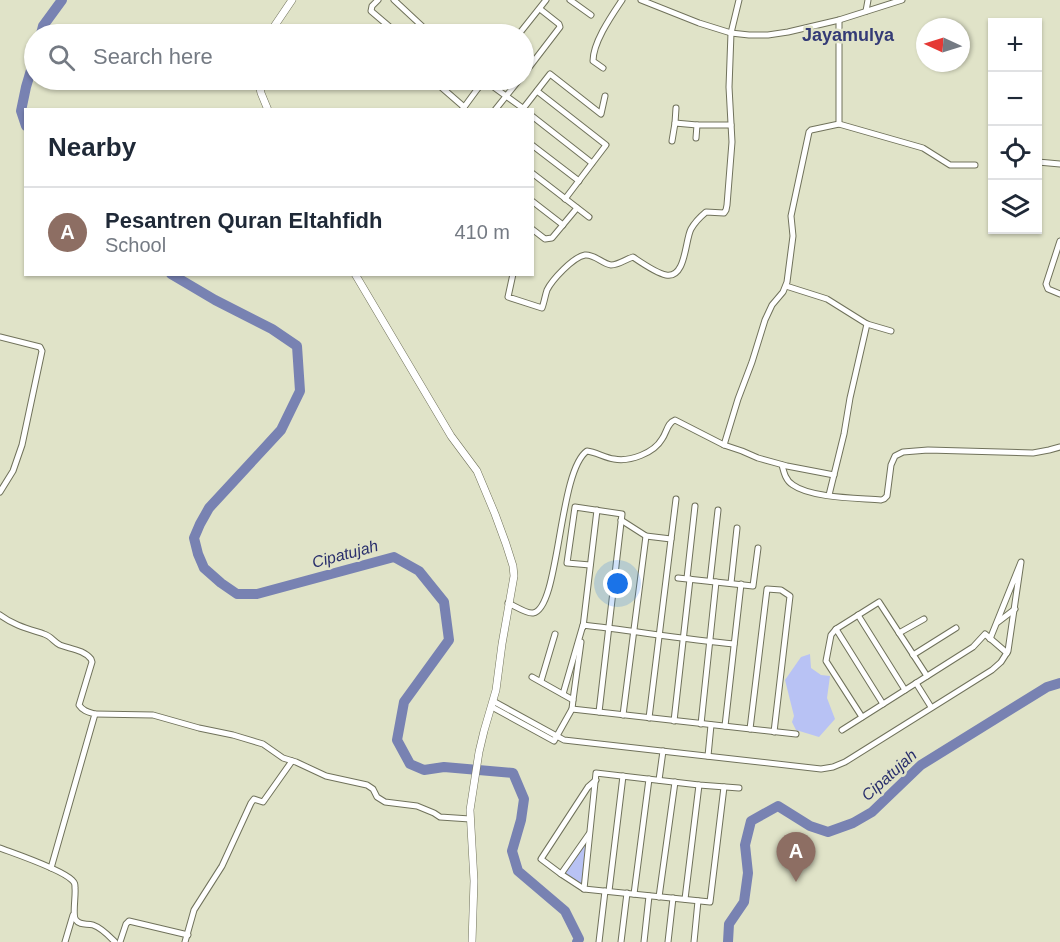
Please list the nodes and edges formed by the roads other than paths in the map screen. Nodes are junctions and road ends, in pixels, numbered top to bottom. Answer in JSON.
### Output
{"nodes":[{"id":1,"x":292,"y":0,"type":"edge"},
{"id":2,"x":378,"y":0,"type":"edge"},
{"id":3,"x":394,"y":0,"type":"edge"},
{"id":4,"x":546,"y":0,"type":"edge"},
{"id":5,"x":570,"y":0,"type":"edge"},
{"id":6,"x":622,"y":0,"type":"edge"},
{"id":7,"x":641,"y":0,"type":"edge"},
{"id":8,"x":739,"y":0,"type":"edge"},
{"id":9,"x":868,"y":0,"type":"edge"},
{"id":10,"x":902,"y":0,"type":"edge"},
{"id":11,"x":540,"y":9,"type":"junction"},
{"id":12,"x":866,"y":11,"type":"junction"},
{"id":13,"x":591,"y":15,"type":"dead end"},
{"id":14,"x":839,"y":20,"type":"junction"},
{"id":15,"x":275,"y":24,"type":"edge"},
{"id":16,"x":387,"y":24,"type":"edge"},
{"id":17,"x":420,"y":24,"type":"edge"},
{"id":18,"x":527,"y":24,"type":"edge"},
{"id":19,"x":731,"y":33,"type":"junction"},
{"id":20,"x":534,"y":61,"type":"edge"},
{"id":21,"x":603,"y":68,"type":"dead end"},
{"id":22,"x":260,"y":90,"type":"edge"},
{"id":23,"x":444,"y":90,"type":"edge"},
{"id":24,"x":476,"y":90,"type":"edge"},
{"id":25,"x":498,"y":90,"type":"edge"},
{"id":26,"x":511,"y":90,"type":"edge"},
{"id":27,"x":537,"y":91,"type":"junction"},
{"id":28,"x":506,"y":96,"type":"junction"},
{"id":29,"x":605,"y":96,"type":"dead end"},
{"id":30,"x":267,"y":108,"type":"edge"},
{"id":31,"x":463,"y":108,"type":"edge"},
{"id":32,"x":497,"y":108,"type":"edge"},
{"id":33,"x":522,"y":108,"type":"edge"},
{"id":34,"x":524,"y":108,"type":"edge"},
{"id":35,"x":676,"y":108,"type":"dead end"},
{"id":36,"x":534,"y":118,"type":"edge"},
{"id":37,"x":675,"y":123,"type":"junction"},
{"id":38,"x":839,"y":124,"type":"junction"},
{"id":39,"x":697,"y":125,"type":"junction"},
{"id":40,"x":731,"y":125,"type":"junction"},
{"id":41,"x":696,"y":138,"type":"dead end"},
{"id":42,"x":672,"y":141,"type":"dead end"},
{"id":43,"x":534,"y":147,"type":"edge"},
{"id":44,"x":1042,"y":162,"type":"edge"},
{"id":45,"x":592,"y":163,"type":"junction"},
{"id":46,"x":1060,"y":164,"type":"edge"},
{"id":47,"x":975,"y":165,"type":"dead end"},
{"id":48,"x":534,"y":175,"type":"edge"},
{"id":49,"x":579,"y":181,"type":"junction"},
{"id":50,"x":565,"y":199,"type":"junction"},
{"id":51,"x":534,"y":203,"type":"edge"},
{"id":52,"x":577,"y":208,"type":"junction"},
{"id":53,"x":589,"y":217,"type":"dead end"},
{"id":54,"x":563,"y":225,"type":"junction"},
{"id":55,"x":534,"y":233,"type":"edge"},
{"id":56,"x":1060,"y":241,"type":"edge"},
{"id":57,"x":356,"y":276,"type":"edge"},
{"id":58,"x":513,"y":276,"type":"edge"},
{"id":59,"x":786,"y":286,"type":"junction"},
{"id":60,"x":1060,"y":294,"type":"edge"},
{"id":61,"x":867,"y":324,"type":"junction"},
{"id":62,"x":891,"y":331,"type":"dead end"},
{"id":63,"x":0,"y":337,"type":"edge"},
{"id":64,"x":724,"y":445,"type":"junction"},
{"id":65,"x":1060,"y":447,"type":"edge"},
{"id":66,"x":782,"y":465,"type":"junction"},
{"id":67,"x":834,"y":475,"type":"junction"},
{"id":68,"x":0,"y":492,"type":"edge"},
{"id":69,"x":829,"y":495,"type":"junction"},
{"id":70,"x":676,"y":499,"type":"dead end"},
{"id":71,"x":695,"y":506,"type":"dead end"},
{"id":72,"x":597,"y":510,"type":"junction"},
{"id":73,"x":718,"y":510,"type":"dead end"},
{"id":74,"x":621,"y":520,"type":"junction"},
{"id":75,"x":737,"y":528,"type":"dead end"},
{"id":76,"x":646,"y":536,"type":"junction"},
{"id":77,"x":671,"y":539,"type":"junction"},
{"id":78,"x":758,"y":548,"type":"dead end"},
{"id":79,"x":590,"y":565,"type":"junction"},
{"id":80,"x":678,"y":578,"type":"dead end"},
{"id":81,"x":688,"y":579,"type":"junction"},
{"id":82,"x":713,"y":581,"type":"junction"},
{"id":83,"x":731,"y":583,"type":"junction"},
{"id":84,"x":741,"y":584,"type":"junction"},
{"id":85,"x":508,"y":603,"type":"junction"},
{"id":86,"x":1015,"y":609,"type":"junction"},
{"id":87,"x":0,"y":615,"type":"edge"},
{"id":88,"x":858,"y":615,"type":"junction"},
{"id":89,"x":924,"y":619,"type":"dead end"},
{"id":90,"x":997,"y":622,"type":"junction"},
{"id":91,"x":583,"y":625,"type":"junction"},
{"id":92,"x":609,"y":628,"type":"junction"},
{"id":93,"x":956,"y":628,"type":"dead end"},
{"id":94,"x":836,"y":629,"type":"junction"},
{"id":95,"x":634,"y":630,"type":"junction"},
{"id":96,"x":899,"y":633,"type":"junction"},
{"id":97,"x":555,"y":634,"type":"dead end"},
{"id":98,"x":659,"y":635,"type":"junction"},
{"id":99,"x":683,"y":638,"type":"junction"},
{"id":100,"x":990,"y":639,"type":"junction"},
{"id":101,"x":709,"y":641,"type":"junction"},
{"id":102,"x":734,"y":644,"type":"junction"},
{"id":103,"x":1007,"y":653,"type":"junction"},
{"id":104,"x":913,"y":655,"type":"junction"},
{"id":105,"x":927,"y":676,"type":"junction"},
{"id":106,"x":532,"y":677,"type":"dead end"},
{"id":107,"x":541,"y":681,"type":"junction"},
{"id":108,"x":916,"y":683,"type":"junction"},
{"id":109,"x":905,"y":690,"type":"junction"},
{"id":110,"x":562,"y":694,"type":"junction"},
{"id":111,"x":573,"y":700,"type":"junction"},
{"id":112,"x":492,"y":704,"type":"junction"},
{"id":113,"x":883,"y":704,"type":"junction"},
{"id":114,"x":931,"y":708,"type":"junction"},
{"id":115,"x":572,"y":710,"type":"junction"},
{"id":116,"x":599,"y":712,"type":"junction"},
{"id":117,"x":95,"y":714,"type":"junction"},
{"id":118,"x":623,"y":715,"type":"junction"},
{"id":119,"x":862,"y":717,"type":"junction"},
{"id":120,"x":649,"y":718,"type":"junction"},
{"id":121,"x":674,"y":721,"type":"junction"},
{"id":122,"x":700,"y":723,"type":"junction"},
{"id":123,"x":711,"y":725,"type":"junction"},
{"id":124,"x":725,"y":726,"type":"junction"},
{"id":125,"x":750,"y":729,"type":"junction"},
{"id":126,"x":842,"y":730,"type":"dead end"},
{"id":127,"x":774,"y":732,"type":"junction"},
{"id":128,"x":796,"y":734,"type":"dead end"},
{"id":129,"x":557,"y":737,"type":"junction"},
{"id":130,"x":663,"y":751,"type":"junction"},
{"id":131,"x":708,"y":756,"type":"junction"},
{"id":132,"x":292,"y":761,"type":"junction"},
{"id":133,"x":623,"y":776,"type":"junction"},
{"id":134,"x":649,"y":779,"type":"junction"},
{"id":135,"x":596,"y":780,"type":"junction"},
{"id":136,"x":659,"y":780,"type":"junction"},
{"id":137,"x":675,"y":782,"type":"junction"},
{"id":138,"x":699,"y":785,"type":"junction"},
{"id":139,"x":724,"y":787,"type":"junction"},
{"id":140,"x":740,"y":788,"type":"dead end"},
{"id":141,"x":470,"y":819,"type":"junction"},
{"id":142,"x":590,"y":831,"type":"junction"},
{"id":143,"x":0,"y":849,"type":"edge"},
{"id":144,"x":51,"y":868,"type":"junction"},
{"id":145,"x":561,"y":874,"type":"junction"},
{"id":146,"x":584,"y":889,"type":"junction"},
{"id":147,"x":607,"y":891,"type":"junction"},
{"id":148,"x":631,"y":894,"type":"junction"},
{"id":149,"x":649,"y":896,"type":"junction"},
{"id":150,"x":659,"y":897,"type":"junction"},
{"id":151,"x":673,"y":898,"type":"junction"},
{"id":152,"x":685,"y":899,"type":"junction"},
{"id":153,"x":698,"y":901,"type":"junction"},
{"id":154,"x":73,"y":914,"type":"junction"},
{"id":155,"x":188,"y":935,"type":"junction"},
{"id":156,"x":65,"y":942,"type":"edge"},
{"id":157,"x":115,"y":942,"type":"edge"},
{"id":158,"x":120,"y":942,"type":"edge"},
{"id":159,"x":185,"y":942,"type":"edge"},
{"id":160,"x":472,"y":942,"type":"edge"},
{"id":161,"x":599,"y":942,"type":"edge"},
{"id":162,"x":621,"y":942,"type":"edge"},
{"id":163,"x":644,"y":942,"type":"edge"},
{"id":164,"x":668,"y":942,"type":"edge"},
{"id":165,"x":694,"y":942,"type":"edge"}],
"edges":[{"from":1,"to":15,"type":"street"},
{"from":2,"to":16,"type":"street"},
{"from":3,"to":17,"type":"street"},
{"from":4,"to":11,"type":"street"},
{"from":5,"to":13,"type":"street"},
{"from":6,"to":21,"type":"street"},
{"from":7,"to":19,"type":"street"},
{"from":8,"to":19,"type":"street"},
{"from":9,"to":12,"type":"street"},
{"from":10,"to":12,"type":"street"},
{"from":11,"to":18,"type":"street"},
{"from":11,"to":20,"type":"street"},
{"from":12,"to":14,"type":"street"},
{"from":14,"to":19,"type":"street"},
{"from":14,"to":38,"type":"street"},
{"from":19,"to":40,"type":"street"},
{"from":22,"to":30,"type":"street"},
{"from":23,"to":31,"type":"street"},
{"from":24,"to":31,"type":"street"},
{"from":25,"to":28,"type":"street"},
{"from":26,"to":28,"type":"street"},
{"from":27,"to":29,"type":"street"},
{"from":27,"to":34,"type":"street"},
{"from":27,"to":45,"type":"street"},
{"from":28,"to":32,"type":"street"},
{"from":28,"to":33,"type":"street"},
{"from":35,"to":37,"type":"street"},
{"from":36,"to":45,"type":"street"},
{"from":37,"to":39,"type":"street"},
{"from":37,"to":42,"type":"street"},
{"from":38,"to":47,"type":"street"},
{"from":38,"to":59,"type":"street"},
{"from":39,"to":40,"type":"street"},
{"from":39,"to":41,"type":"street"},
{"from":40,"to":58,"type":"street"},
{"from":43,"to":49,"type":"street"},
{"from":44,"to":46,"type":"street"},
{"from":45,"to":49,"type":"street"},
{"from":48,"to":50,"type":"street"},
{"from":49,"to":50,"type":"street"},
{"from":50,"to":52,"type":"street"},
{"from":51,"to":54,"type":"street"},
{"from":52,"to":53,"type":"street"},
{"from":52,"to":54,"type":"street"},
{"from":54,"to":55,"type":"street"},
{"from":56,"to":60,"type":"street"},
{"from":57,"to":85,"type":"street"},
{"from":59,"to":61,"type":"street"},
{"from":59,"to":64,"type":"street"},
{"from":61,"to":62,"type":"street"},
{"from":61,"to":67,"type":"street"},
{"from":63,"to":68,"type":"street"},
{"from":64,"to":66,"type":"street"},
{"from":64,"to":85,"type":"street"},
{"from":65,"to":69,"type":"street"},
{"from":66,"to":67,"type":"street"},
{"from":66,"to":69,"type":"street"},
{"from":67,"to":69,"type":"street"},
{"from":70,"to":77,"type":"street"},
{"from":71,"to":81,"type":"street"},
{"from":72,"to":74,"type":"street"},
{"from":72,"to":79,"type":"street"},
{"from":72,"to":79,"type":"street"},
{"from":73,"to":82,"type":"street"},
{"from":74,"to":76,"type":"street"},
{"from":74,"to":92,"type":"street"},
{"from":75,"to":83,"type":"street"},
{"from":76,"to":77,"type":"street"},
{"from":76,"to":95,"type":"street"},
{"from":77,"to":98,"type":"street"},
{"from":78,"to":84,"type":"street"},
{"from":79,"to":91,"type":"street"},
{"from":80,"to":81,"type":"street"},
{"from":81,"to":82,"type":"street"},
{"from":81,"to":99,"type":"street"},
{"from":82,"to":83,"type":"street"},
{"from":82,"to":101,"type":"street"},
{"from":83,"to":84,"type":"street"},
{"from":84,"to":102,"type":"street"},
{"from":85,"to":112,"type":"street"},
{"from":86,"to":90,"type":"street"},
{"from":86,"to":90,"type":"street"},
{"from":86,"to":103,"type":"street"},
{"from":87,"to":117,"type":"street"},
{"from":88,"to":94,"type":"street"},
{"from":88,"to":96,"type":"street"},
{"from":88,"to":109,"type":"street"},
{"from":89,"to":96,"type":"street"},
{"from":90,"to":100,"type":"street"},
{"from":91,"to":92,"type":"street"},
{"from":91,"to":110,"type":"street"},
{"from":91,"to":111,"type":"street"},
{"from":92,"to":95,"type":"street"},
{"from":92,"to":116,"type":"street"},
{"from":93,"to":104,"type":"street"},
{"from":94,"to":113,"type":"street"},
{"from":94,"to":119,"type":"street"},
{"from":95,"to":98,"type":"street"},
{"from":95,"to":118,"type":"street"},
{"from":96,"to":104,"type":"street"},
{"from":97,"to":107,"type":"street"},
{"from":98,"to":99,"type":"street"},
{"from":98,"to":120,"type":"street"},
{"from":99,"to":101,"type":"street"},
{"from":99,"to":121,"type":"street"},
{"from":100,"to":103,"type":"street"},
{"from":100,"to":105,"type":"street"},
{"from":101,"to":102,"type":"street"},
{"from":101,"to":122,"type":"street"},
{"from":102,"to":124,"type":"street"},
{"from":103,"to":114,"type":"street"},
{"from":104,"to":105,"type":"street"},
{"from":105,"to":108,"type":"street"},
{"from":106,"to":107,"type":"street"},
{"from":107,"to":110,"type":"street"},
{"from":108,"to":109,"type":"street"},
{"from":108,"to":114,"type":"street"},
{"from":109,"to":113,"type":"street"},
{"from":110,"to":111,"type":"street"},
{"from":111,"to":115,"type":"street"},
{"from":112,"to":129,"type":"street"},
{"from":112,"to":141,"type":"street"},
{"from":113,"to":119,"type":"street"},
{"from":114,"to":131,"type":"street"},
{"from":115,"to":116,"type":"street"},
{"from":115,"to":129,"type":"street"},
{"from":116,"to":118,"type":"street"},
{"from":117,"to":132,"type":"street"},
{"from":117,"to":144,"type":"street"},
{"from":118,"to":120,"type":"street"},
{"from":119,"to":126,"type":"street"},
{"from":120,"to":121,"type":"street"},
{"from":121,"to":122,"type":"street"},
{"from":122,"to":123,"type":"street"},
{"from":123,"to":124,"type":"street"},
{"from":123,"to":131,"type":"street"},
{"from":124,"to":125,"type":"street"},
{"from":125,"to":127,"type":"street"},
{"from":125,"to":127,"type":"street"},
{"from":127,"to":128,"type":"street"},
{"from":129,"to":130,"type":"street"},
{"from":130,"to":131,"type":"street"},
{"from":130,"to":136,"type":"street"},
{"from":132,"to":141,"type":"street"},
{"from":132,"to":155,"type":"street"},
{"from":133,"to":134,"type":"street"},
{"from":133,"to":135,"type":"street"},
{"from":133,"to":147,"type":"street"},
{"from":134,"to":136,"type":"street"},
{"from":134,"to":148,"type":"street"},
{"from":135,"to":142,"type":"street"},
{"from":135,"to":145,"type":"street"},
{"from":136,"to":137,"type":"street"},
{"from":137,"to":138,"type":"street"},
{"from":137,"to":150,"type":"street"},
{"from":138,"to":139,"type":"street"},
{"from":138,"to":152,"type":"street"},
{"from":139,"to":140,"type":"street"},
{"from":139,"to":153,"type":"street"},
{"from":141,"to":160,"type":"street"},
{"from":142,"to":145,"type":"street"},
{"from":142,"to":146,"type":"street"},
{"from":143,"to":144,"type":"street"},
{"from":144,"to":154,"type":"street"},
{"from":145,"to":146,"type":"street"},
{"from":146,"to":147,"type":"street"},
{"from":147,"to":148,"type":"street"},
{"from":147,"to":161,"type":"street"},
{"from":148,"to":149,"type":"street"},
{"from":148,"to":162,"type":"street"},
{"from":149,"to":150,"type":"street"},
{"from":149,"to":163,"type":"street"},
{"from":150,"to":151,"type":"street"},
{"from":151,"to":152,"type":"street"},
{"from":151,"to":164,"type":"street"},
{"from":152,"to":153,"type":"street"},
{"from":153,"to":165,"type":"street"},
{"from":154,"to":156,"type":"street"},
{"from":154,"to":157,"type":"street"},
{"from":155,"to":158,"type":"street"},
{"from":155,"to":159,"type":"street"}]}
